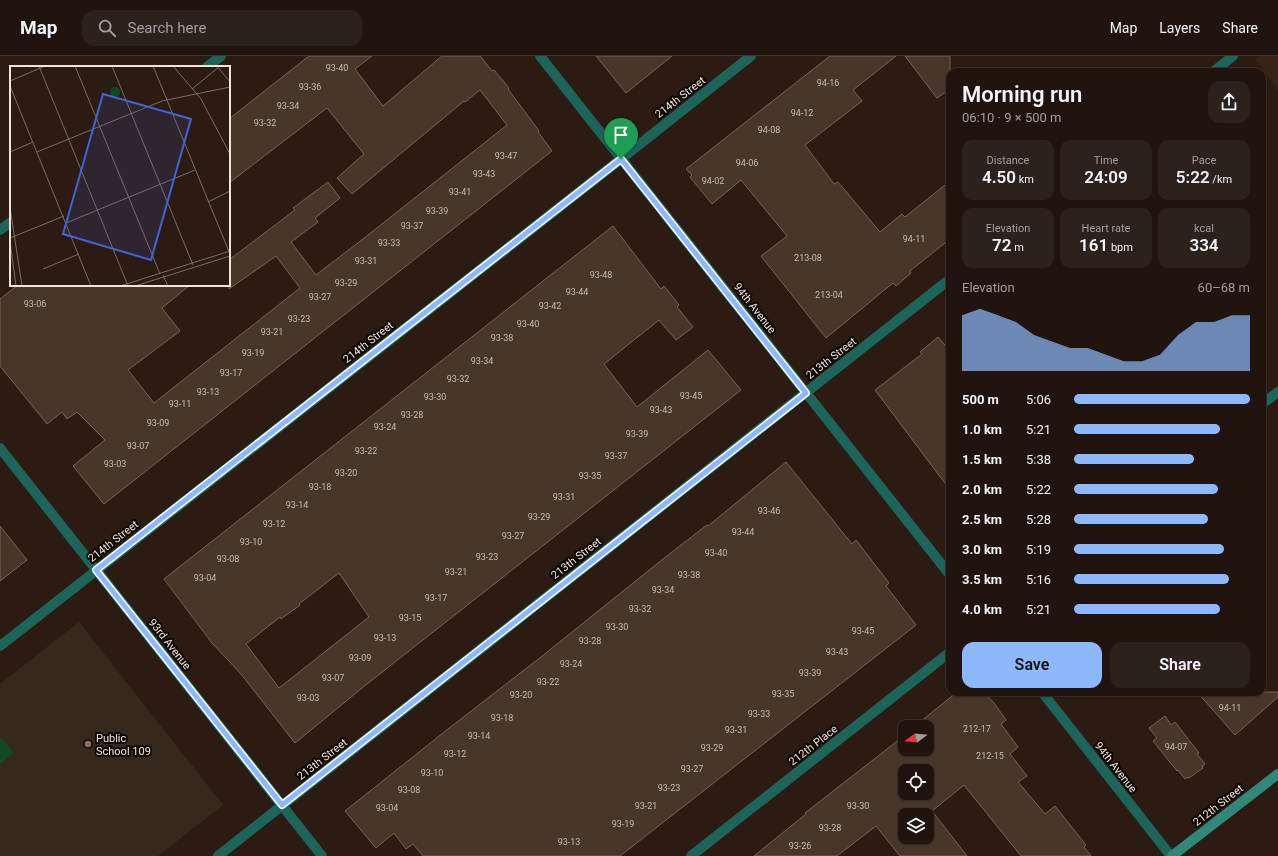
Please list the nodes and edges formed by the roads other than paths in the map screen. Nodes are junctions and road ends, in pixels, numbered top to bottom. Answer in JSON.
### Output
{"nodes":[{"id":1,"x":221,"y":56,"type":"edge"},
{"id":2,"x":540,"y":56,"type":"edge"},
{"id":3,"x":751,"y":56,"type":"edge"},
{"id":4,"x":1233,"y":56,"type":"edge"},
{"id":5,"x":208,"y":66,"type":"edge"},
{"id":6,"x":1218,"y":68,"type":"edge"},
{"id":7,"x":621,"y":159,"type":"junction"},
{"id":8,"x":10,"y":223,"type":"edge"},
{"id":9,"x":0,"y":230,"type":"edge"},
{"id":10,"x":946,"y":282,"type":"edge"},
{"id":11,"x":1278,"y":392,"type":"edge"},
{"id":12,"x":806,"y":393,"type":"junction"},
{"id":13,"x":1266,"y":401,"type":"edge"},
{"id":14,"x":0,"y":448,"type":"edge"},
{"id":15,"x":96,"y":570,"type":"junction"},
{"id":16,"x":946,"y":571,"type":"edge"},
{"id":17,"x":0,"y":646,"type":"edge"},
{"id":18,"x":946,"y":655,"type":"edge"},
{"id":19,"x":1045,"y":696,"type":"edge"},
{"id":20,"x":1278,"y":774,"type":"edge"},
{"id":21,"x":282,"y":805,"type":"junction"},
{"id":22,"x":218,"y":856,"type":"edge"},
{"id":23,"x":322,"y":856,"type":"edge"},
{"id":24,"x":691,"y":856,"type":"edge"},
{"id":25,"x":1171,"y":856,"type":"edge"}],
"edges":[{"from":1,"to":5,"type":"street"},
{"from":2,"to":7,"type":"street","name":"94th Avenue"},
{"from":3,"to":7,"type":"street","name":"214th Street"},
{"from":4,"to":6,"type":"street"},
{"from":7,"to":12,"type":"street","name":"94th Avenue"},
{"from":7,"to":15,"type":"street","name":"214th Street"},
{"from":8,"to":9,"type":"street"},
{"from":10,"to":12,"type":"street","name":"213th Street"},
{"from":11,"to":13,"type":"street"},
{"from":12,"to":16,"type":"street","name":"94th Avenue"},
{"from":12,"to":21,"type":"street","name":"213th Street"},
{"from":14,"to":15,"type":"street","name":"93rd Avenue"},
{"from":15,"to":17,"type":"street","name":"214th Street"},
{"from":15,"to":21,"type":"street","name":"93rd Avenue"},
{"from":18,"to":24,"type":"street","name":"212th Place"},
{"from":19,"to":25,"type":"street","name":"94th Avenue"},
{"from":20,"to":25,"type":"main road","name":"212th Street"},
{"from":21,"to":22,"type":"street","name":"213th Street"},
{"from":21,"to":23,"type":"street","name":"93rd Avenue"}]}
